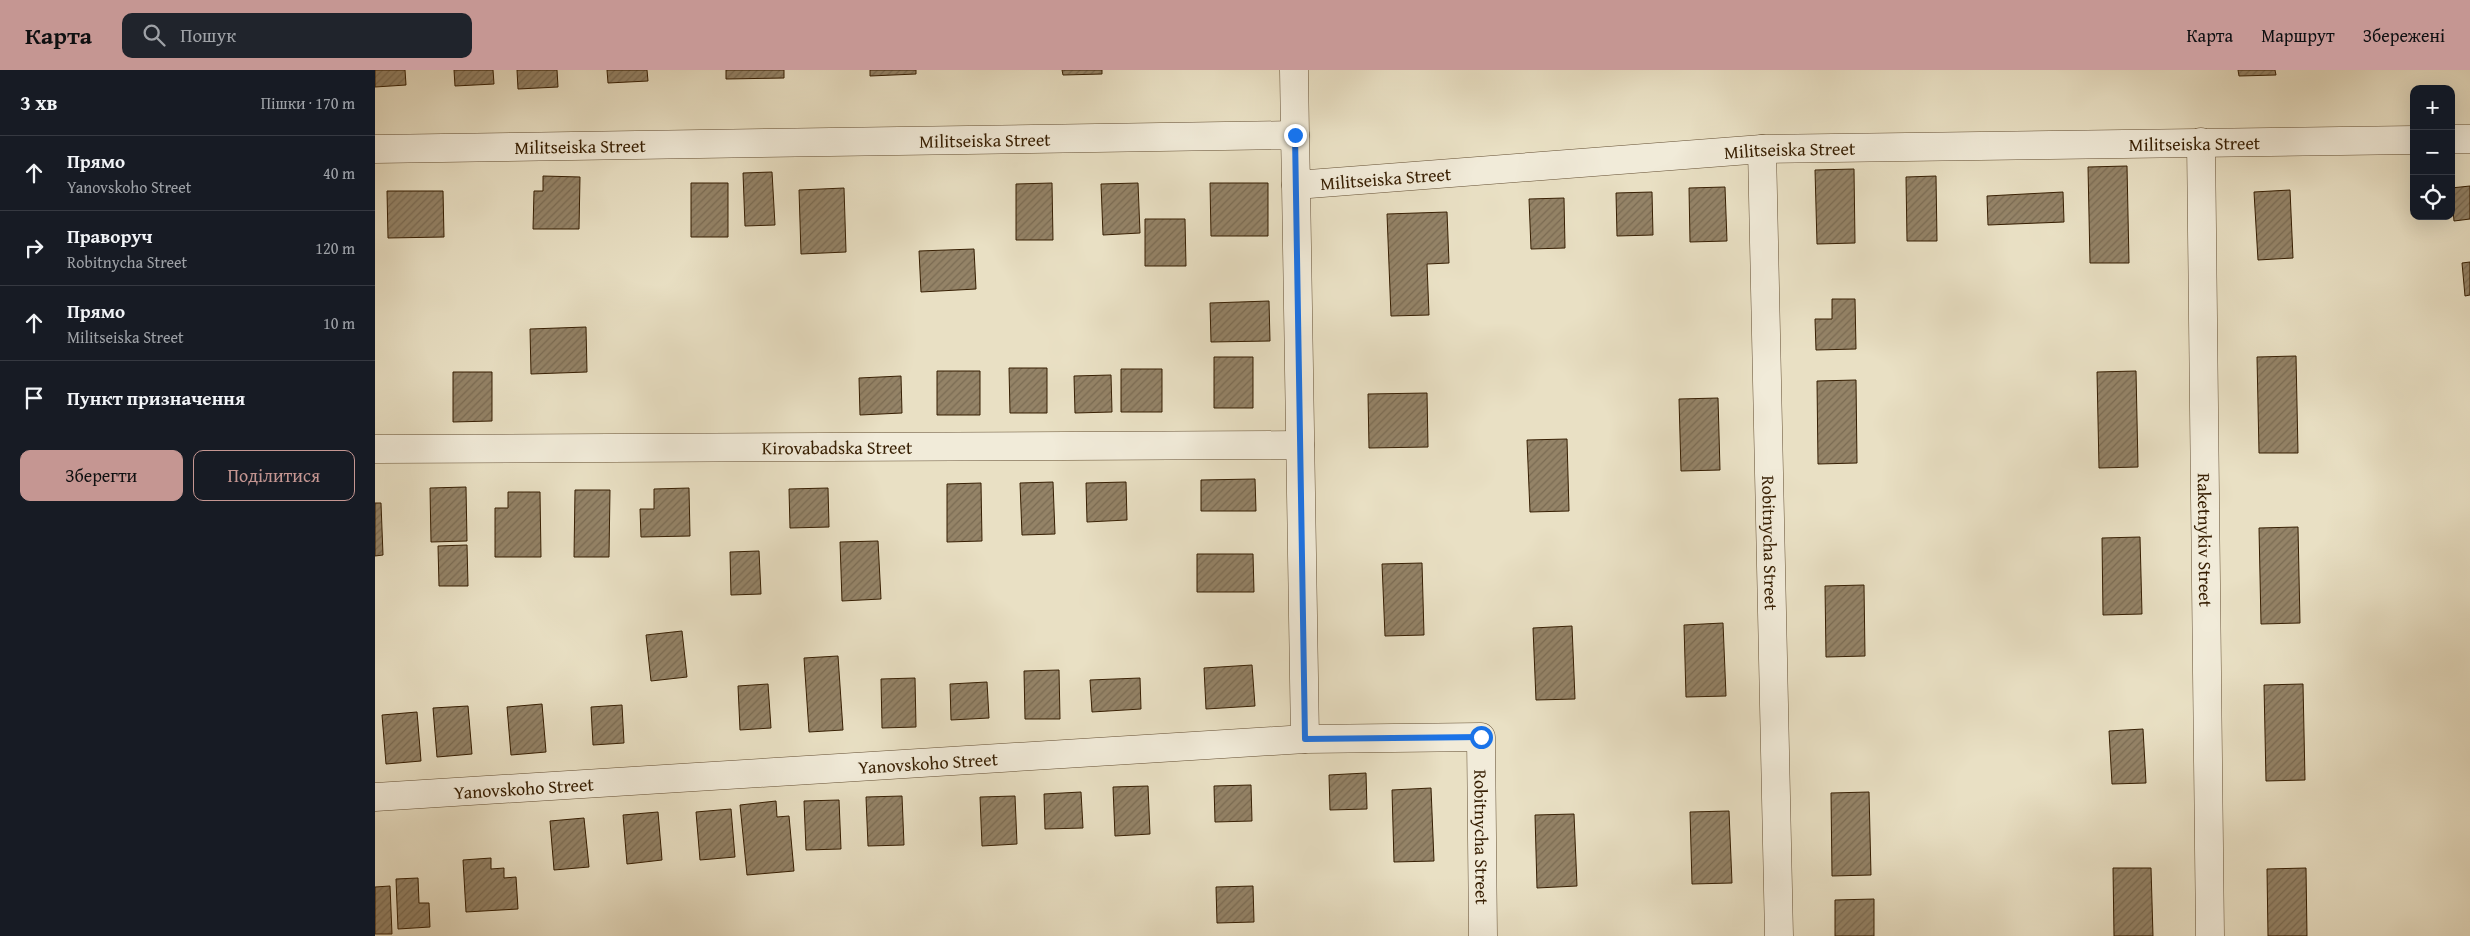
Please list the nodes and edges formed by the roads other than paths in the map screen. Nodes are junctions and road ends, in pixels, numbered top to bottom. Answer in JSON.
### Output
{"nodes":[{"id":1,"x":1294,"y":70,"type":"edge"},
{"id":2,"x":1295,"y":135,"type":"junction"},
{"id":3,"x":2455,"y":139,"type":"edge"},
{"id":4,"x":2470,"y":139,"type":"edge"},
{"id":5,"x":2410,"y":140,"type":"edge"},
{"id":6,"x":2201,"y":142,"type":"junction"},
{"id":7,"x":1763,"y":148,"type":"junction"},
{"id":8,"x":375,"y":149,"type":"edge"},
{"id":9,"x":1296,"y":185,"type":"junction"},
{"id":10,"x":1300,"y":445,"type":"junction"},
{"id":11,"x":375,"y":449,"type":"edge"},
{"id":12,"x":1481,"y":737,"type":"joint"},
{"id":13,"x":1305,"y":739,"type":"junction"},
{"id":14,"x":375,"y":797,"type":"edge"},
{"id":15,"x":1483,"y":936,"type":"edge"},
{"id":16,"x":1779,"y":936,"type":"edge"},
{"id":17,"x":2210,"y":936,"type":"edge"}],
"edges":[{"from":1,"to":2,"type":"street"},
{"from":2,"to":8,"type":"street","name":"Militseiska Street"},
{"from":2,"to":9,"type":"street","name":"Militseiska Street"},
{"from":3,"to":4,"type":"street"},
{"from":5,"to":6,"type":"street","name":"Militseiska Street"},
{"from":6,"to":7,"type":"street","name":"Militseiska Street"},
{"from":6,"to":17,"type":"street","name":"Raketnykiv Street"},
{"from":7,"to":9,"type":"street","name":"Militseiska Street"},
{"from":7,"to":16,"type":"street","name":"Robitnycha Street"},
{"from":9,"to":10,"type":"street"},
{"from":10,"to":11,"type":"street","name":"Kirovabadska Street"},
{"from":10,"to":13,"type":"street"},
{"from":12,"to":13,"type":"street","name":"Yanovskoho Street"},
{"from":12,"to":15,"type":"street","name":"Robitnycha Street"},
{"from":13,"to":14,"type":"street","name":"Yanovskoho Street"}]}
